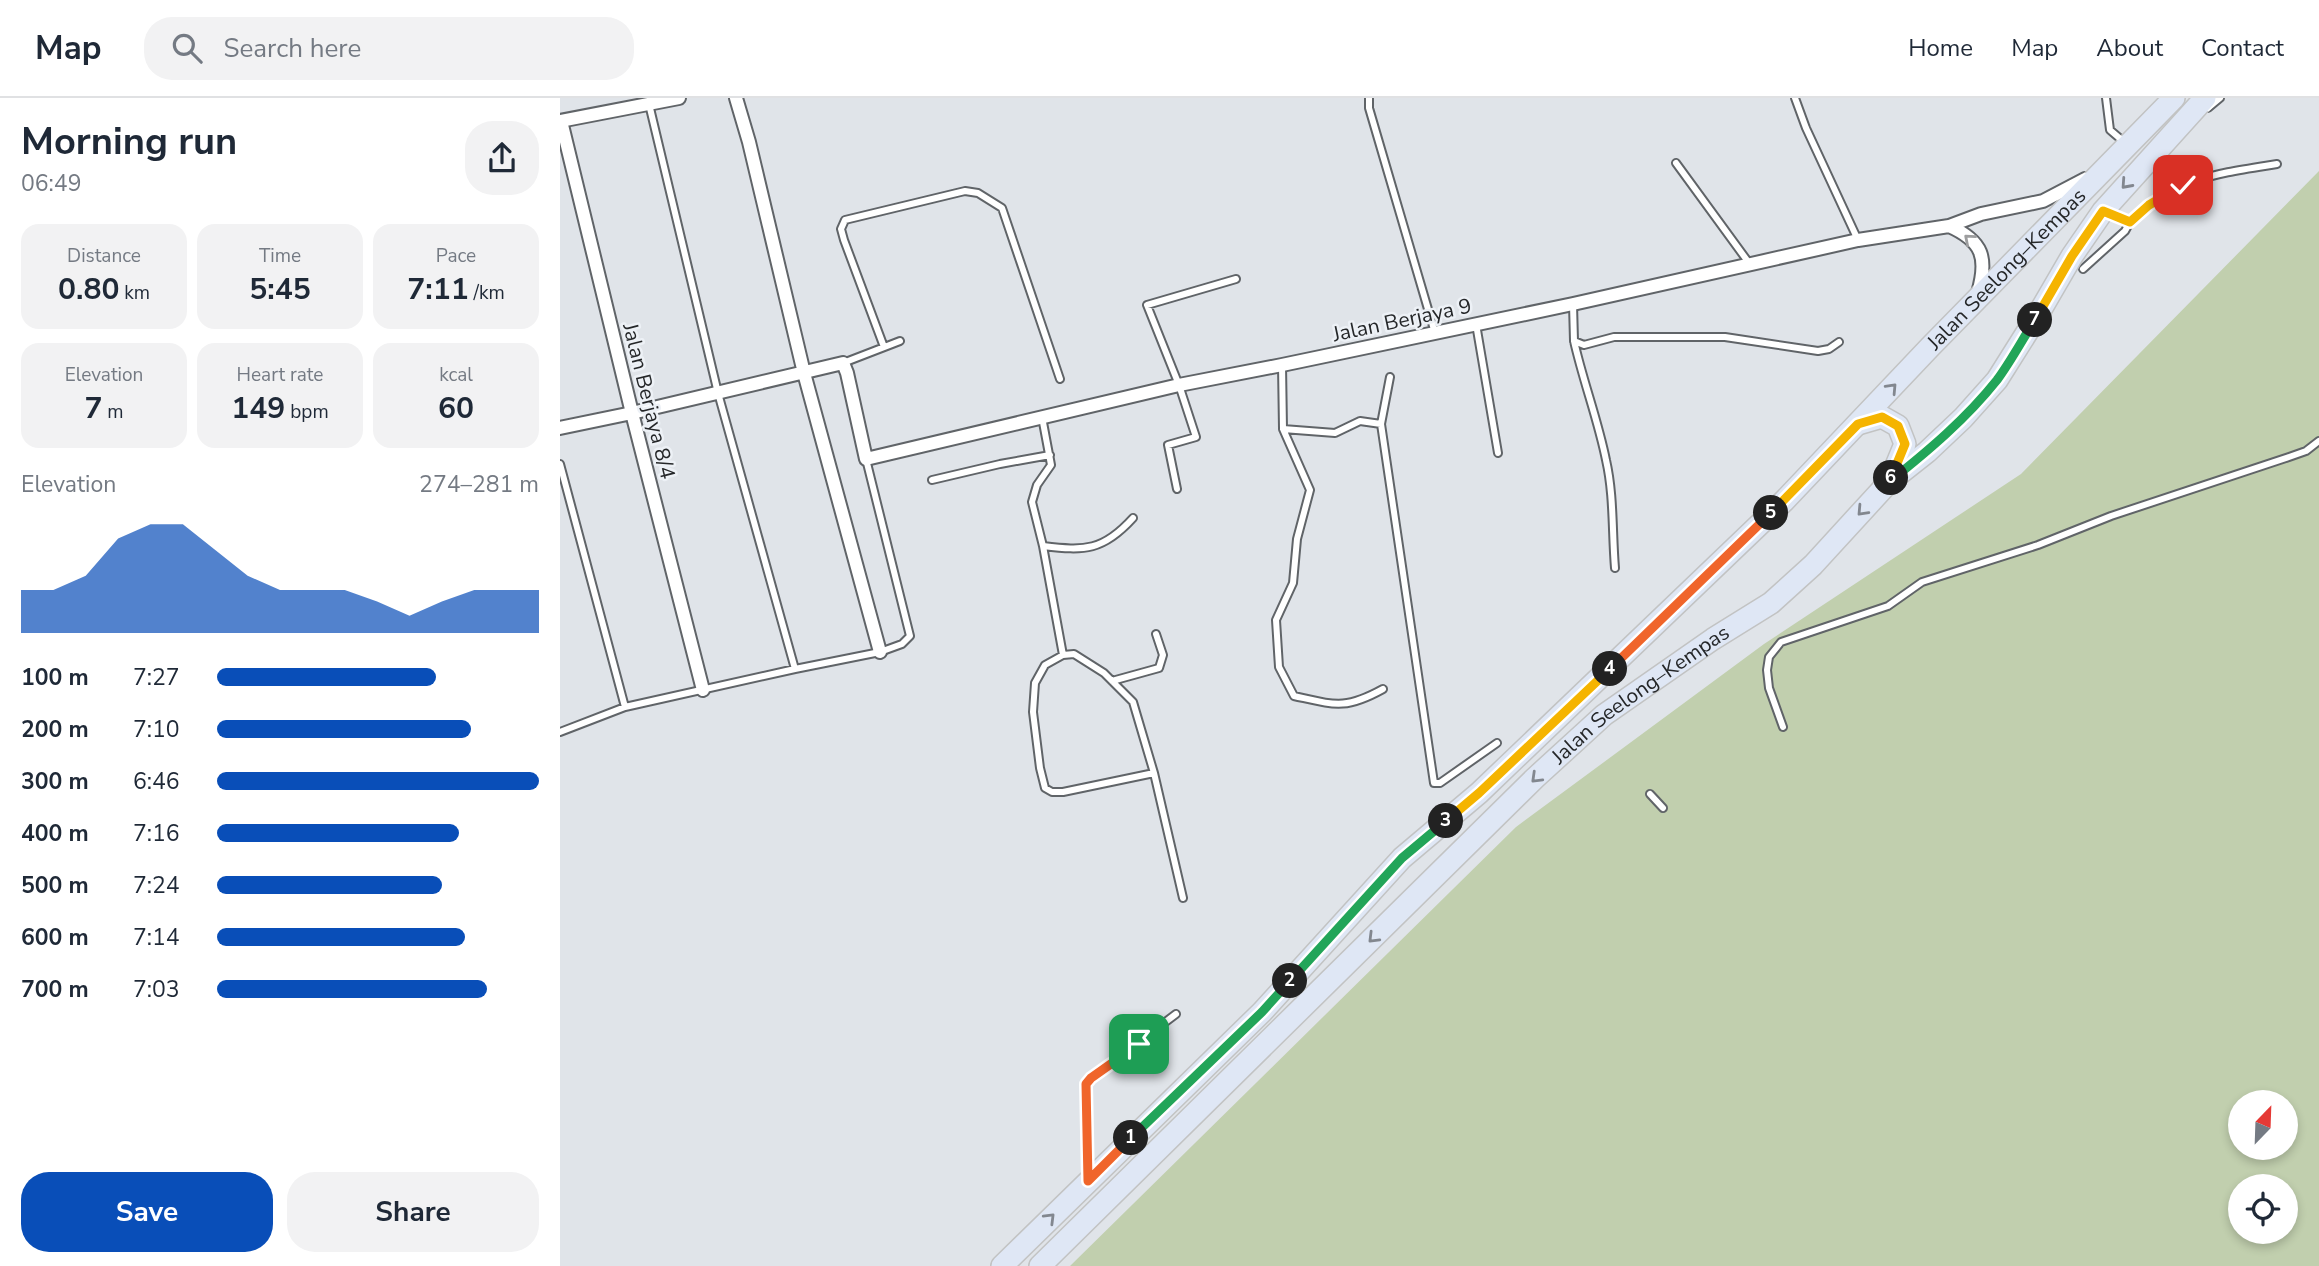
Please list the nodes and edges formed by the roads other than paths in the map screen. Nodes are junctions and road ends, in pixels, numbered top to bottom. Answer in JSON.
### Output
{"nodes":[{"id":1,"x":679,"y":98,"type":"edge"},
{"id":2,"x":736,"y":98,"type":"edge"},
{"id":3,"x":1369,"y":98,"type":"edge"},
{"id":4,"x":1795,"y":98,"type":"edge"},
{"id":5,"x":2106,"y":98,"type":"edge"},
{"id":6,"x":2174,"y":98,"type":"edge"},
{"id":7,"x":2205,"y":98,"type":"edge"},
{"id":8,"x":2220,"y":98,"type":"edge"},
{"id":9,"x":649,"y":104,"type":"junction"},
{"id":10,"x":561,"y":121,"type":"edge"},
{"id":11,"x":2176,"y":130,"type":"junction"},
{"id":12,"x":2127,"y":145,"type":"junction"},
{"id":13,"x":1676,"y":163,"type":"dead end"},
{"id":14,"x":2277,"y":164,"type":"dead end"},
{"id":15,"x":2104,"y":169,"type":"junction"},
{"id":16,"x":2103,"y":211,"type":"junction"},
{"id":17,"x":2130,"y":222,"type":"junction"},
{"id":18,"x":1949,"y":226,"type":"junction"},
{"id":19,"x":1858,"y":240,"type":"junction"},
{"id":20,"x":1751,"y":265,"type":"junction"},
{"id":21,"x":2083,"y":269,"type":"dead end"},
{"id":22,"x":1236,"y":279,"type":"dead end"},
{"id":23,"x":1976,"y":300,"type":"junction"},
{"id":24,"x":1573,"y":304,"type":"junction"},
{"id":25,"x":1476,"y":324,"type":"junction"},
{"id":26,"x":1435,"y":333,"type":"junction"},
{"id":27,"x":900,"y":341,"type":"dead end"},
{"id":28,"x":1574,"y":341,"type":"junction"},
{"id":29,"x":1839,"y":342,"type":"dead end"},
{"id":30,"x":884,"y":347,"type":"junction"},
{"id":31,"x":843,"y":363,"type":"junction"},
{"id":32,"x":1282,"y":365,"type":"junction"},
{"id":33,"x":804,"y":373,"type":"junction"},
{"id":34,"x":1390,"y":377,"type":"dead end"},
{"id":35,"x":1060,"y":379,"type":"dead end"},
{"id":36,"x":1179,"y":384,"type":"junction"},
{"id":37,"x":718,"y":393,"type":"junction"},
{"id":38,"x":632,"y":413,"type":"junction"},
{"id":39,"x":1042,"y":417,"type":"junction"},
{"id":40,"x":1381,"y":424,"type":"junction"},
{"id":41,"x":1858,"y":424,"type":"junction"},
{"id":42,"x":560,"y":428,"type":"edge"},
{"id":43,"x":1283,"y":429,"type":"junction"},
{"id":44,"x":2319,"y":441,"type":"edge"},
{"id":45,"x":1497,"y":453,"type":"dead end"},
{"id":46,"x":1050,"y":455,"type":"junction"},
{"id":47,"x":866,"y":459,"type":"junction"},
{"id":48,"x":560,"y":464,"type":"edge"},
{"id":49,"x":932,"y":480,"type":"dead end"},
{"id":50,"x":1889,"y":482,"type":"junction"},
{"id":51,"x":1177,"y":489,"type":"dead end"},
{"id":52,"x":1133,"y":518,"type":"dead end"},
{"id":53,"x":1043,"y":546,"type":"junction"},
{"id":54,"x":1615,"y":568,"type":"dead end"},
{"id":55,"x":1157,"y":634,"type":"dead end"},
{"id":56,"x":880,"y":652,"type":"junction"},
{"id":57,"x":1063,"y":655,"type":"junction"},
{"id":58,"x":794,"y":669,"type":"junction"},
{"id":59,"x":1112,"y":681,"type":"junction"},
{"id":60,"x":1383,"y":689,"type":"dead end"},
{"id":61,"x":703,"y":690,"type":"junction"},
{"id":62,"x":625,"y":707,"type":"junction"},
{"id":63,"x":1783,"y":727,"type":"dead end"},
{"id":64,"x":560,"y":732,"type":"edge"},
{"id":65,"x":1497,"y":743,"type":"dead end"},
{"id":66,"x":1154,"y":773,"type":"junction"},
{"id":67,"x":1650,"y":794,"type":"dead end"},
{"id":68,"x":1663,"y":808,"type":"dead end"},
{"id":69,"x":1183,"y":898,"type":"dead end"},
{"id":70,"x":1176,"y":1014,"type":"dead end"},
{"id":71,"x":1088,"y":1181,"type":"junction"},
{"id":72,"x":1002,"y":1266,"type":"edge"},
{"id":73,"x":1040,"y":1266,"type":"edge"}],
"edges":[{"from":1,"to":9,"type":"street"},
{"from":2,"to":33,"type":"street"},
{"from":3,"to":26,"type":"lane"},
{"from":4,"to":19,"type":"lane"},
{"from":5,"to":12,"type":"lane"},
{"from":6,"to":12,"type":"main road","name":"Jalan Seelong–Kempas"},
{"from":7,"to":11,"type":"main road","name":"Jalan Seelong–Kempas"},
{"from":8,"to":11,"type":"lane"},
{"from":9,"to":10,"type":"street"},
{"from":9,"to":37,"type":"lane"},
{"from":10,"to":38,"type":"street","name":"Jalan Berjaya 8/4"},
{"from":11,"to":16,"type":"main road","name":"Jalan Seelong–Kempas","one_way":true},
{"from":12,"to":15,"type":"main road","name":"Jalan Seelong–Kempas"},
{"from":13,"to":20,"type":"lane"},
{"from":14,"to":17,"type":"lane"},
{"from":15,"to":18,"type":"street","name":"Jalan Berjaya 9"},
{"from":15,"to":23,"type":"main road","name":"Jalan Seelong–Kempas"},
{"from":16,"to":17,"type":"lane"},
{"from":16,"to":50,"type":"main road","name":"Jalan Seelong–Kempas"},
{"from":17,"to":21,"type":"lane"},
{"from":18,"to":19,"type":"street","name":"Jalan Berjaya 9"},
{"from":23,"to":18,"type":"street","one_way":true},
{"from":19,"to":20,"type":"street","name":"Jalan Berjaya 9"},
{"from":20,"to":24,"type":"street","name":"Jalan Berjaya 9"},
{"from":22,"to":36,"type":"lane"},
{"from":41,"to":23,"type":"main road","name":"Jalan Seelong–Kempas","one_way":true},
{"from":24,"to":25,"type":"street","name":"Jalan Berjaya 9"},
{"from":24,"to":28,"type":"lane"},
{"from":25,"to":26,"type":"street","name":"Jalan Berjaya 9"},
{"from":25,"to":45,"type":"lane"},
{"from":26,"to":32,"type":"street","name":"Jalan Berjaya 9"},
{"from":27,"to":30,"type":"lane"},
{"from":28,"to":29,"type":"lane"},
{"from":28,"to":54,"type":"lane"},
{"from":30,"to":31,"type":"lane"},
{"from":30,"to":35,"type":"lane"},
{"from":31,"to":33,"type":"street"},
{"from":31,"to":47,"type":"street"},
{"from":32,"to":36,"type":"street","name":"Jalan Berjaya 9"},
{"from":32,"to":43,"type":"lane"},
{"from":33,"to":37,"type":"street"},
{"from":33,"to":56,"type":"street"},
{"from":34,"to":40,"type":"lane"},
{"from":36,"to":39,"type":"street","name":"Jalan Berjaya 9"},
{"from":36,"to":51,"type":"lane"},
{"from":37,"to":38,"type":"street"},
{"from":37,"to":58,"type":"lane"},
{"from":38,"to":42,"type":"street"},
{"from":38,"to":61,"type":"street","name":"Jalan Berjaya 8/4"},
{"from":39,"to":46,"type":"lane"},
{"from":39,"to":47,"type":"street","name":"Jalan Berjaya 9"},
{"from":40,"to":43,"type":"lane"},
{"from":40,"to":65,"type":"lane"},
{"from":41,"to":50,"type":"main road"},
{"from":41,"to":71,"type":"main road","name":"Jalan Seelong–Kempas"},
{"from":43,"to":60,"type":"lane"},
{"from":44,"to":63,"type":"lane"},
{"from":46,"to":49,"type":"lane"},
{"from":46,"to":53,"type":"lane"},
{"from":47,"to":56,"type":"lane"},
{"from":48,"to":62,"type":"lane"},
{"from":50,"to":73,"type":"main road","name":"Jalan Seelong–Kempas","one_way":true},
{"from":52,"to":53,"type":"lane"},
{"from":53,"to":57,"type":"lane"},
{"from":55,"to":59,"type":"lane"},
{"from":56,"to":58,"type":"lane"},
{"from":57,"to":59,"type":"lane"},
{"from":57,"to":66,"type":"lane"},
{"from":58,"to":61,"type":"lane"},
{"from":59,"to":66,"type":"lane"},
{"from":61,"to":62,"type":"lane"},
{"from":62,"to":64,"type":"lane"},
{"from":66,"to":69,"type":"lane"},
{"from":67,"to":68,"type":"lane"},
{"from":70,"to":71,"type":"lane"},
{"from":72,"to":71,"type":"main road","name":"Jalan Seelong–Kempas","one_way":true}]}
